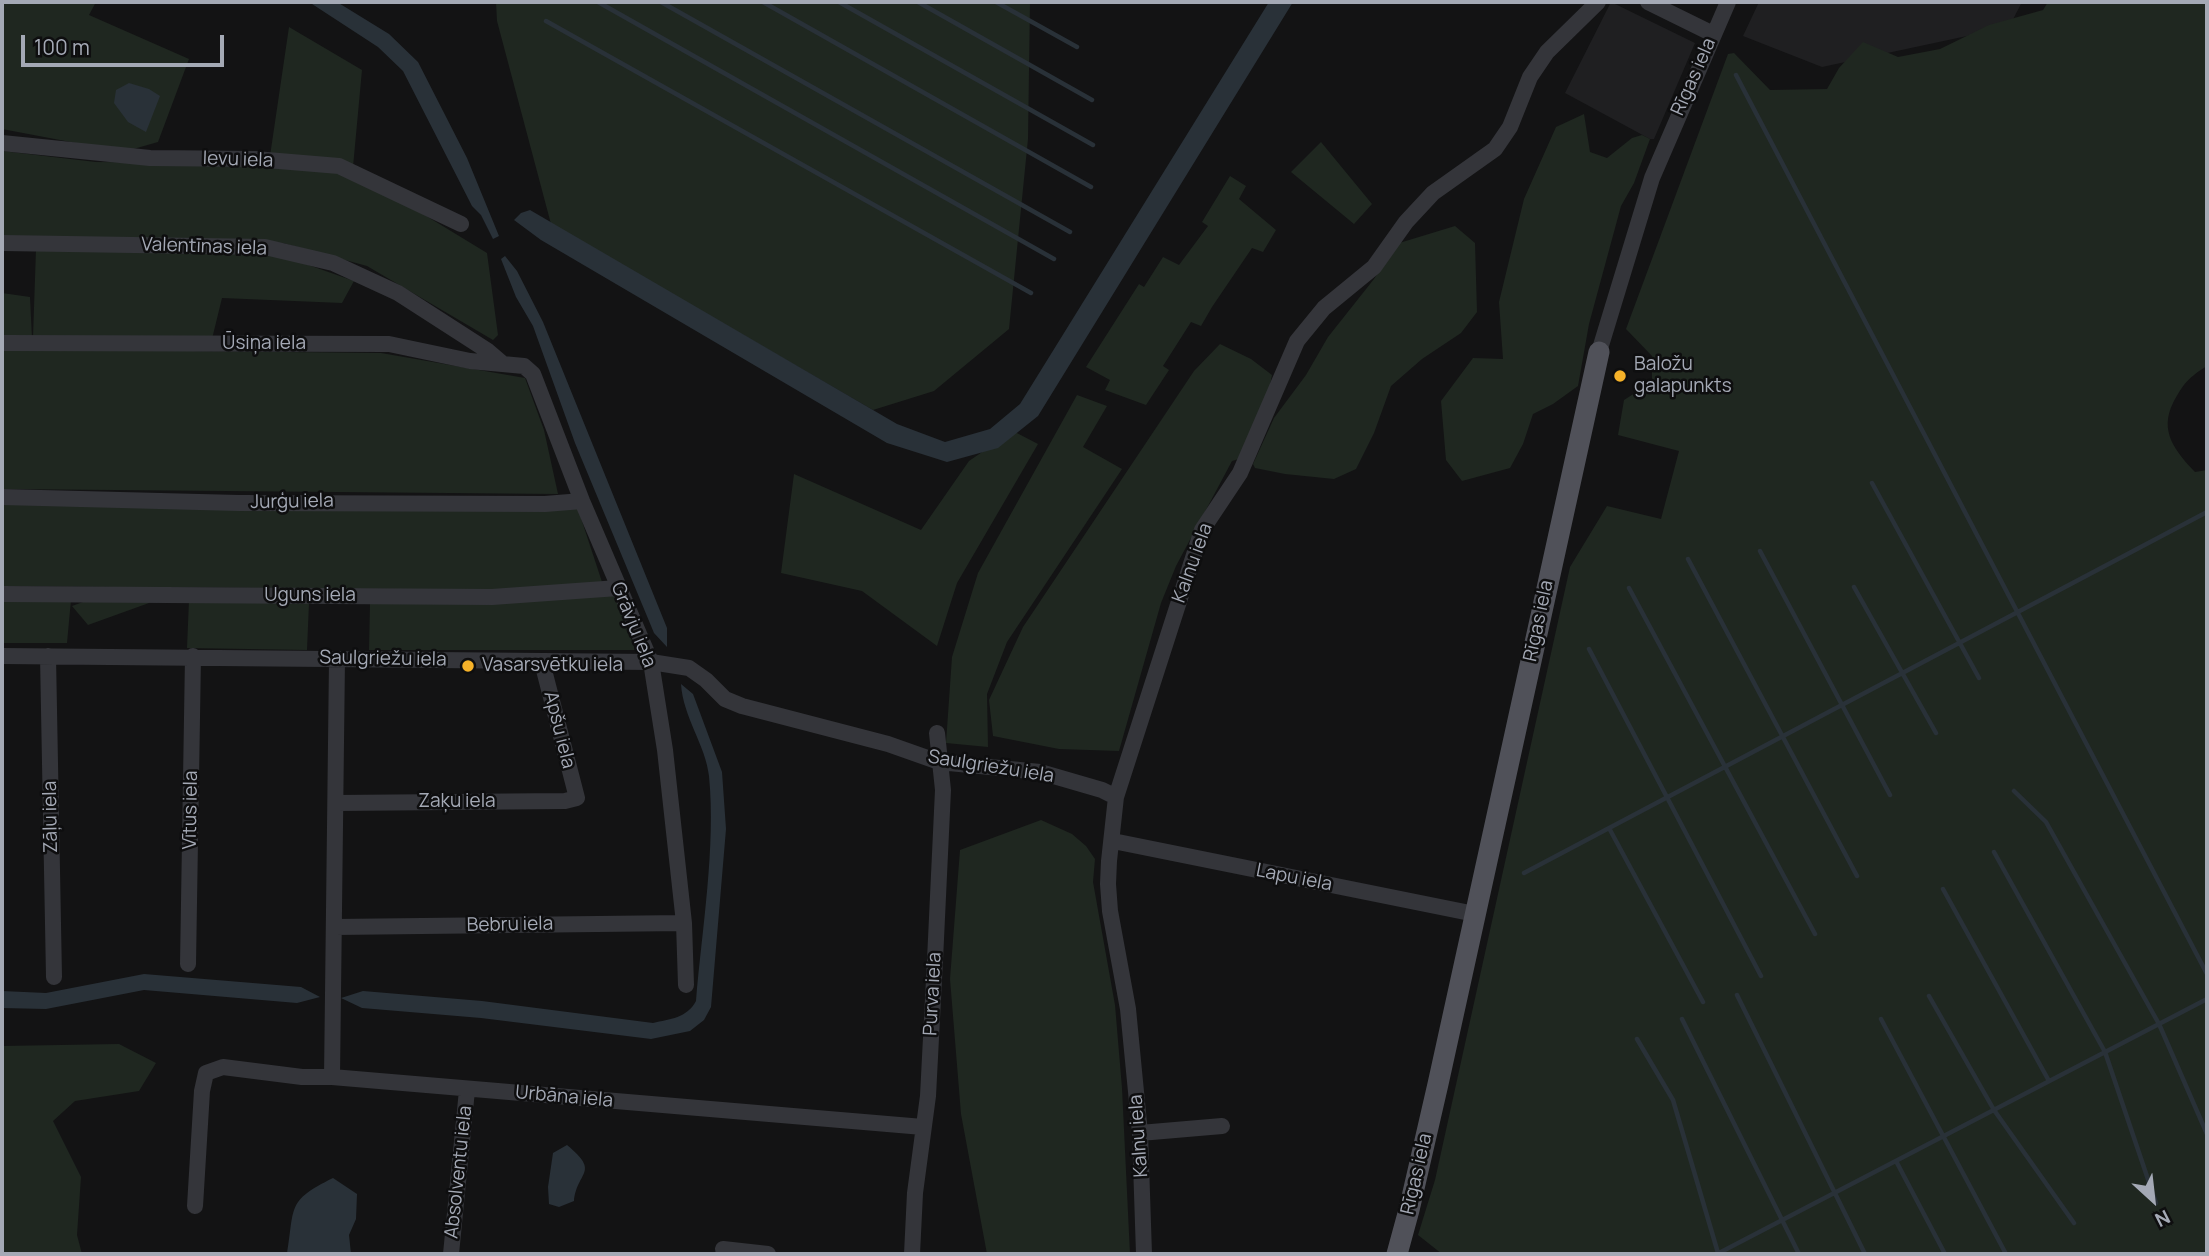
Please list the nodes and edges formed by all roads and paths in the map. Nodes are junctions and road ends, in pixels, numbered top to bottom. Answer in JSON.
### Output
{"nodes":[{"id":1,"x":1598,"y":2,"type":"edge"},
{"id":2,"x":1648,"y":2,"type":"edge"},
{"id":3,"x":1728,"y":2,"type":"edge"},
{"id":4,"x":1713,"y":34,"type":"junction"},
{"id":5,"x":2,"y":143,"type":"edge"},
{"id":6,"x":461,"y":224,"type":"dead end"},
{"id":7,"x":2,"y":243,"type":"edge"},
{"id":8,"x":2,"y":343,"type":"edge"},
{"id":9,"x":1599,"y":352,"type":"joint"},
{"id":10,"x":502,"y":363,"type":"junction"},
{"id":11,"x":524,"y":366,"type":"joint"},
{"id":12,"x":2,"y":497,"type":"edge"},
{"id":13,"x":582,"y":501,"type":"junction"},
{"id":14,"x":618,"y":588,"type":"junction"},
{"id":15,"x":2,"y":594,"type":"edge"},
{"id":16,"x":2,"y":656,"type":"edge"},
{"id":17,"x":48,"y":656,"type":"junction"},
{"id":18,"x":193,"y":656,"type":"junction"},
{"id":19,"x":337,"y":659,"type":"junction"},
{"id":20,"x":544,"y":661,"type":"junction"},
{"id":21,"x":650,"y":662,"type":"junction"},
{"id":22,"x":937,"y":733,"type":"dead end"},
{"id":23,"x":939,"y":762,"type":"junction"},
{"id":24,"x":577,"y":797,"type":"joint"},
{"id":25,"x":1116,"y":797,"type":"junction"},
{"id":26,"x":336,"y":803,"type":"junction"},
{"id":27,"x":1113,"y":841,"type":"junction"},
{"id":28,"x":1475,"y":914,"type":"junction"},
{"id":29,"x":684,"y":923,"type":"junction"},
{"id":30,"x":335,"y":927,"type":"junction"},
{"id":31,"x":188,"y":964,"type":"dead end"},
{"id":32,"x":54,"y":978,"type":"dead end"},
{"id":33,"x":686,"y":985,"type":"dead end"},
{"id":34,"x":332,"y":1077,"type":"junction"},
{"id":35,"x":467,"y":1090,"type":"junction"},
{"id":36,"x":1222,"y":1126,"type":"dead end"},
{"id":37,"x":923,"y":1127,"type":"junction"},
{"id":38,"x":1140,"y":1133,"type":"junction"},
{"id":39,"x":195,"y":1206,"type":"dead end"},
{"id":40,"x":723,"y":1250,"type":"dead end"},
{"id":41,"x":451,"y":1254,"type":"edge"},
{"id":42,"x":768,"y":1254,"type":"edge"},
{"id":43,"x":912,"y":1254,"type":"edge"},
{"id":44,"x":1144,"y":1254,"type":"edge"},
{"id":45,"x":1397,"y":1254,"type":"edge"}],
"edges":[{"from":1,"to":25,"type":"street","name":"Kalnu iela"},
{"from":2,"to":4,"type":"street"},
{"from":3,"to":4,"type":"street","name":"Rīgas iela"},
{"from":4,"to":9,"type":"street","name":"Rīgas iela"},
{"from":5,"to":6,"type":"street","name":"Ievu iela"},
{"from":7,"to":10,"type":"street","name":"Valentīnas iela"},
{"from":8,"to":10,"type":"street","name":"Ūsiņa iela"},
{"from":9,"to":28,"type":"main road","name":"Rīgas iela"},
{"from":10,"to":11,"type":"street","name":"Ūsiņa iela"},
{"from":11,"to":13,"type":"street","name":"Grāvju iela"},
{"from":12,"to":13,"type":"street","name":"Jurģu iela"},
{"from":13,"to":14,"type":"street","name":"Grāvju iela"},
{"from":14,"to":15,"type":"street","name":"Uguns iela"},
{"from":14,"to":21,"type":"street","name":"Grāvju iela"},
{"from":16,"to":17,"type":"street","name":"Saulgriežu iela"},
{"from":17,"to":18,"type":"street","name":"Saulgriežu iela"},
{"from":17,"to":32,"type":"street","name":"Zāļu iela"},
{"from":18,"to":19,"type":"street","name":"Saulgriežu iela"},
{"from":18,"to":31,"type":"street","name":"Vītus iela"},
{"from":19,"to":20,"type":"street","name":"Saulgriežu iela"},
{"from":19,"to":26,"type":"street"},
{"from":20,"to":21,"type":"street","name":"Saulgriežu iela"},
{"from":20,"to":24,"type":"street","name":"Apšu iela"},
{"from":21,"to":23,"type":"street","name":"Saulgriežu iela"},
{"from":21,"to":29,"type":"street","name":"Grāvju iela"},
{"from":22,"to":23,"type":"street","name":"Purva iela"},
{"from":23,"to":25,"type":"street","name":"Saulgriežu iela"},
{"from":23,"to":37,"type":"street","name":"Purva iela"},
{"from":24,"to":26,"type":"street","name":"Zaķu iela"},
{"from":25,"to":27,"type":"street","name":"Kalnu iela"},
{"from":26,"to":30,"type":"street"},
{"from":27,"to":28,"type":"street","name":"Lapu iela"},
{"from":27,"to":38,"type":"street","name":"Kalnu iela"},
{"from":28,"to":45,"type":"main road","name":"Rīgas iela"},
{"from":29,"to":30,"type":"street","name":"Bebru iela"},
{"from":29,"to":33,"type":"street","name":"Grāvju iela"},
{"from":30,"to":34,"type":"street"},
{"from":34,"to":35,"type":"street","name":"Urbāna iela"},
{"from":34,"to":39,"type":"street","name":"Urbāna iela"},
{"from":35,"to":37,"type":"street","name":"Urbāna iela"},
{"from":35,"to":41,"type":"street","name":"Absolventu iela"},
{"from":36,"to":38,"type":"street"},
{"from":37,"to":43,"type":"street","name":"Purva iela"},
{"from":38,"to":44,"type":"street","name":"Kalnu iela"},
{"from":40,"to":42,"type":"street"}]}
